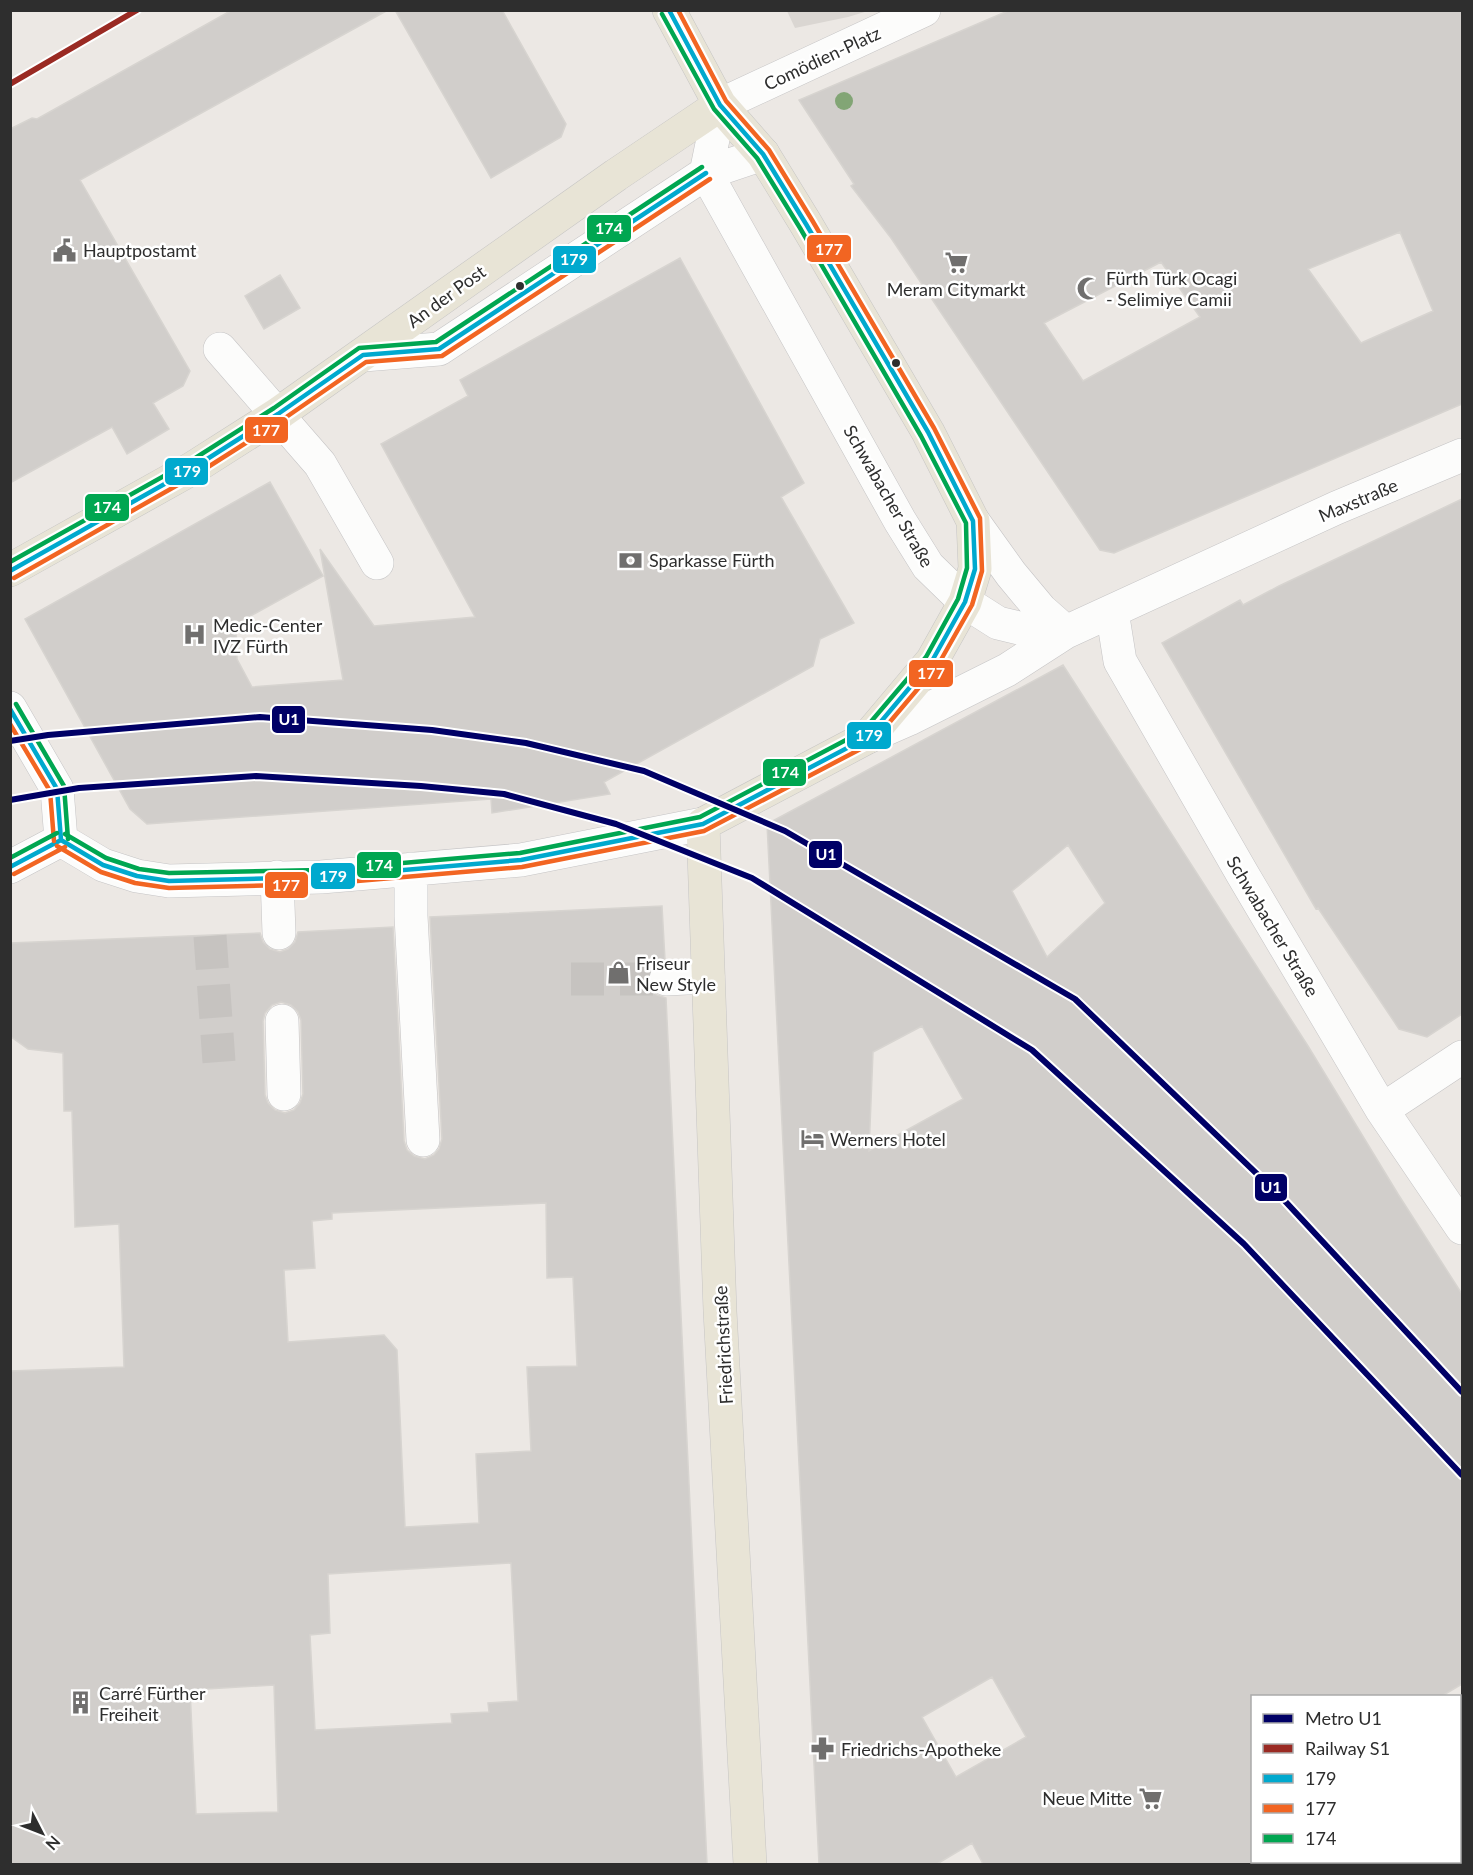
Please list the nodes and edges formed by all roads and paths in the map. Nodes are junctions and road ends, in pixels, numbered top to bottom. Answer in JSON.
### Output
{"nodes":[{"id":1,"x":669,"y":10,"type":"edge"},
{"id":2,"x":924,"y":10,"type":"edge"},
{"id":3,"x":720,"y":105,"type":"junction"},
{"id":4,"x":763,"y":154,"type":"junction"},
{"id":5,"x":706,"y":173,"type":"junction"},
{"id":6,"x":220,"y":348,"type":"dead end"},
{"id":7,"x":363,"y":355,"type":"junction"},
{"id":8,"x":278,"y":414,"type":"junction"},
{"id":9,"x":1462,"y":455,"type":"edge"},
{"id":10,"x":973,"y":521,"type":"junction"},
{"id":11,"x":377,"y":563,"type":"dead end"},
{"id":12,"x":11,"y":570,"type":"edge"},
{"id":13,"x":965,"y":602,"type":"junction"},
{"id":14,"x":1112,"y":611,"type":"junction"},
{"id":15,"x":1066,"y":632,"type":"junction"},
{"id":16,"x":10,"y":708,"type":"edge"},
{"id":17,"x":868,"y":737,"type":"junction"},
{"id":18,"x":703,"y":824,"type":"junction"},
{"id":19,"x":61,"y":840,"type":"junction"},
{"id":20,"x":10,"y":867,"type":"edge"},
{"id":21,"x":411,"y":869,"type":"junction"},
{"id":22,"x":277,"y":877,"type":"junction"},
{"id":23,"x":279,"y":933,"type":"dead end"},
{"id":24,"x":708,"y":977,"type":"junction"},
{"id":25,"x":666,"y":979,"type":"tunnel mouth"},
{"id":26,"x":282,"y":1022,"type":"dead end"},
{"id":27,"x":1462,"y":1058,"type":"edge"},
{"id":28,"x":284,"y":1094,"type":"dead end"},
{"id":29,"x":1382,"y":1110,"type":"junction"},
{"id":30,"x":423,"y":1140,"type":"dead end"},
{"id":31,"x":1462,"y":1228,"type":"edge"},
{"id":32,"x":750,"y":1864,"type":"edge"}],
"edges":[{"from":1,"to":3,"type":"main road"},
{"from":2,"to":3,"type":"street","name":"Comödien-Platz"},
{"from":3,"to":4,"type":"main road"},
{"from":3,"to":5,"type":"street"},
{"from":3,"to":7,"type":"main road","name":"An der Post"},
{"from":4,"to":5,"type":"street"},
{"from":4,"to":10,"type":"main road"},
{"from":5,"to":7,"type":"street"},
{"from":5,"to":13,"type":"street","name":"Schwabacher Straße"},
{"from":6,"to":8,"type":"street"},
{"from":7,"to":8,"type":"main road","name":"An der Post"},
{"from":8,"to":11,"type":"street"},
{"from":8,"to":12,"type":"main road","name":"An der Post"},
{"from":9,"to":14,"type":"street","name":"Maxstraße"},
{"from":10,"to":13,"type":"main road","name":"Maxstraße"},
{"from":10,"to":15,"type":"street"},
{"from":13,"to":15,"type":"street","name":"Schwabacher Straße"},
{"from":13,"to":17,"type":"main road","name":"Maxstraße"},
{"from":14,"to":15,"type":"street","name":"Maxstraße"},
{"from":14,"to":29,"type":"street","name":"Schwabacher Straße"},
{"from":15,"to":17,"type":"street","name":"Maxstraße"},
{"from":16,"to":19,"type":"street"},
{"from":17,"to":18,"type":"main road","name":"Maxstraße"},
{"from":18,"to":21,"type":"street","name":"Maxstraße"},
{"from":18,"to":24,"type":"main road","name":"Friedrichstraße"},
{"from":19,"to":20,"type":"street"},
{"from":19,"to":22,"type":"street","name":"Maxstraße"},
{"from":21,"to":22,"type":"street","name":"Maxstraße"},
{"from":21,"to":30,"type":"street"},
{"from":22,"to":23,"type":"street"},
{"from":24,"to":25,"type":"street"},
{"from":24,"to":32,"type":"main road","name":"Friedrichstraße"},
{"from":26,"to":28,"type":"street"},
{"from":27,"to":29,"type":"street"},
{"from":29,"to":31,"type":"street","name":"Schwabacher Straße"}]}
